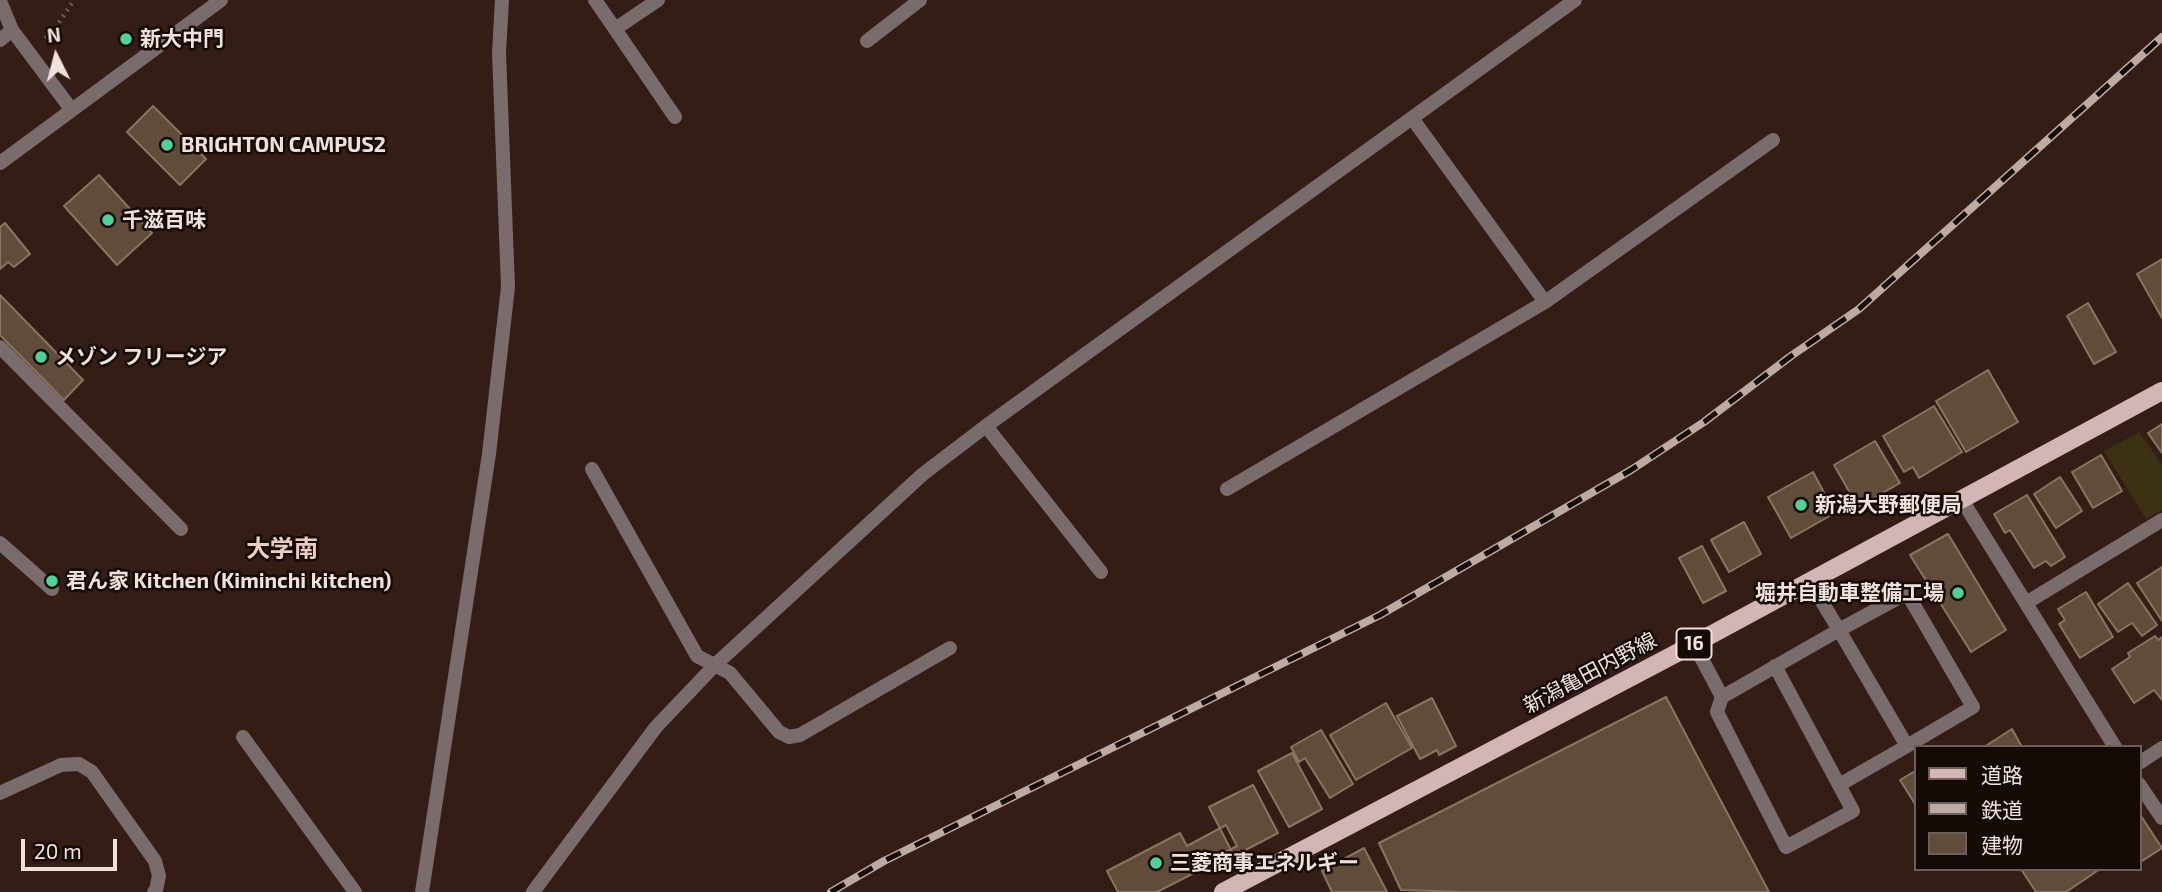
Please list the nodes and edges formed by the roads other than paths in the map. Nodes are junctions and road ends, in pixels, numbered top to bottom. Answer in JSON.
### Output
{"nodes":[{"id":1,"x":220,"y":0,"type":"edge"},
{"id":2,"x":502,"y":0,"type":"edge"},
{"id":3,"x":595,"y":0,"type":"edge"},
{"id":4,"x":658,"y":0,"type":"edge"},
{"id":5,"x":920,"y":0,"type":"edge"},
{"id":6,"x":1575,"y":0,"type":"edge"},
{"id":7,"x":0,"y":1,"type":"edge"},
{"id":8,"x":615,"y":29,"type":"junction"},
{"id":9,"x":12,"y":30,"type":"junction"},
{"id":10,"x":0,"y":40,"type":"edge"},
{"id":11,"x":867,"y":41,"type":"dead end"},
{"id":12,"x":71,"y":109,"type":"junction"},
{"id":13,"x":675,"y":117,"type":"dead end"},
{"id":14,"x":1412,"y":118,"type":"junction"},
{"id":15,"x":1773,"y":140,"type":"dead end"},
{"id":16,"x":0,"y":163,"type":"edge"},
{"id":17,"x":1545,"y":302,"type":"junction"},
{"id":18,"x":0,"y":347,"type":"edge"},
{"id":19,"x":2162,"y":391,"type":"edge"},
{"id":20,"x":986,"y":425,"type":"junction"},
{"id":21,"x":592,"y":468,"type":"dead end"},
{"id":22,"x":1227,"y":489,"type":"dead end"},
{"id":23,"x":1962,"y":500,"type":"junction"},
{"id":24,"x":2162,"y":520,"type":"edge"},
{"id":25,"x":181,"y":529,"type":"dead end"},
{"id":26,"x":0,"y":543,"type":"edge"},
{"id":27,"x":1101,"y":572,"type":"dead end"},
{"id":28,"x":1810,"y":582,"type":"junction"},
{"id":29,"x":52,"y":589,"type":"dead end"},
{"id":30,"x":2026,"y":603,"type":"junction"},
{"id":31,"x":1839,"y":631,"type":"junction"},
{"id":32,"x":1694,"y":644,"type":"junction"},
{"id":33,"x":950,"y":648,"type":"dead end"},
{"id":34,"x":716,"y":664,"type":"junction"},
{"id":35,"x":1775,"y":666,"type":"junction"},
{"id":36,"x":1722,"y":696,"type":"junction"},
{"id":37,"x":243,"y":737,"type":"dead end"},
{"id":38,"x":2114,"y":745,"type":"edge"},
{"id":39,"x":1907,"y":746,"type":"junction"},
{"id":40,"x":2162,"y":748,"type":"edge"},
{"id":41,"x":2141,"y":762,"type":"edge"},
{"id":42,"x":1839,"y":785,"type":"junction"},
{"id":43,"x":2141,"y":787,"type":"edge"},
{"id":44,"x":0,"y":793,"type":"edge"},
{"id":45,"x":2162,"y":818,"type":"edge"},
{"id":46,"x":154,"y":892,"type":"edge"},
{"id":47,"x":355,"y":892,"type":"edge"},
{"id":48,"x":422,"y":892,"type":"edge"},
{"id":49,"x":533,"y":892,"type":"edge"},
{"id":50,"x":1223,"y":892,"type":"edge"}],
"edges":[{"from":1,"to":12,"type":"street"},
{"from":2,"to":48,"type":"street"},
{"from":3,"to":8,"type":"street"},
{"from":4,"to":8,"type":"street"},
{"from":5,"to":11,"type":"street"},
{"from":6,"to":14,"type":"street"},
{"from":7,"to":9,"type":"street"},
{"from":8,"to":13,"type":"street"},
{"from":9,"to":10,"type":"street"},
{"from":9,"to":12,"type":"street"},
{"from":12,"to":16,"type":"street"},
{"from":14,"to":17,"type":"street"},
{"from":14,"to":20,"type":"street"},
{"from":15,"to":17,"type":"street"},
{"from":17,"to":22,"type":"street"},
{"from":18,"to":25,"type":"street"},
{"from":19,"to":23,"type":"main road","name":"新潟亀田内野線","number":"16"},
{"from":20,"to":27,"type":"street"},
{"from":20,"to":34,"type":"street"},
{"from":21,"to":34,"type":"street"},
{"from":23,"to":28,"type":"main road","name":"新潟亀田内野線","number":"16"},
{"from":23,"to":30,"type":"street"},
{"from":24,"to":30,"type":"street"},
{"from":26,"to":29,"type":"street"},
{"from":28,"to":31,"type":"street"},
{"from":28,"to":32,"type":"main road","name":"新潟亀田内野線","number":"16"},
{"from":30,"to":38,"type":"street"},
{"from":31,"to":35,"type":"street"},
{"from":31,"to":39,"type":"street"},
{"from":31,"to":39,"type":"street"},
{"from":32,"to":36,"type":"street"},
{"from":32,"to":50,"type":"main road","name":"新潟亀田内野線","number":"16"},
{"from":33,"to":34,"type":"street"},
{"from":34,"to":49,"type":"street"},
{"from":35,"to":36,"type":"street"},
{"from":35,"to":42,"type":"street"},
{"from":36,"to":42,"type":"street"},
{"from":37,"to":47,"type":"street"},
{"from":39,"to":42,"type":"street"},
{"from":40,"to":41,"type":"street"},
{"from":43,"to":45,"type":"street"},
{"from":44,"to":46,"type":"street"}]}
